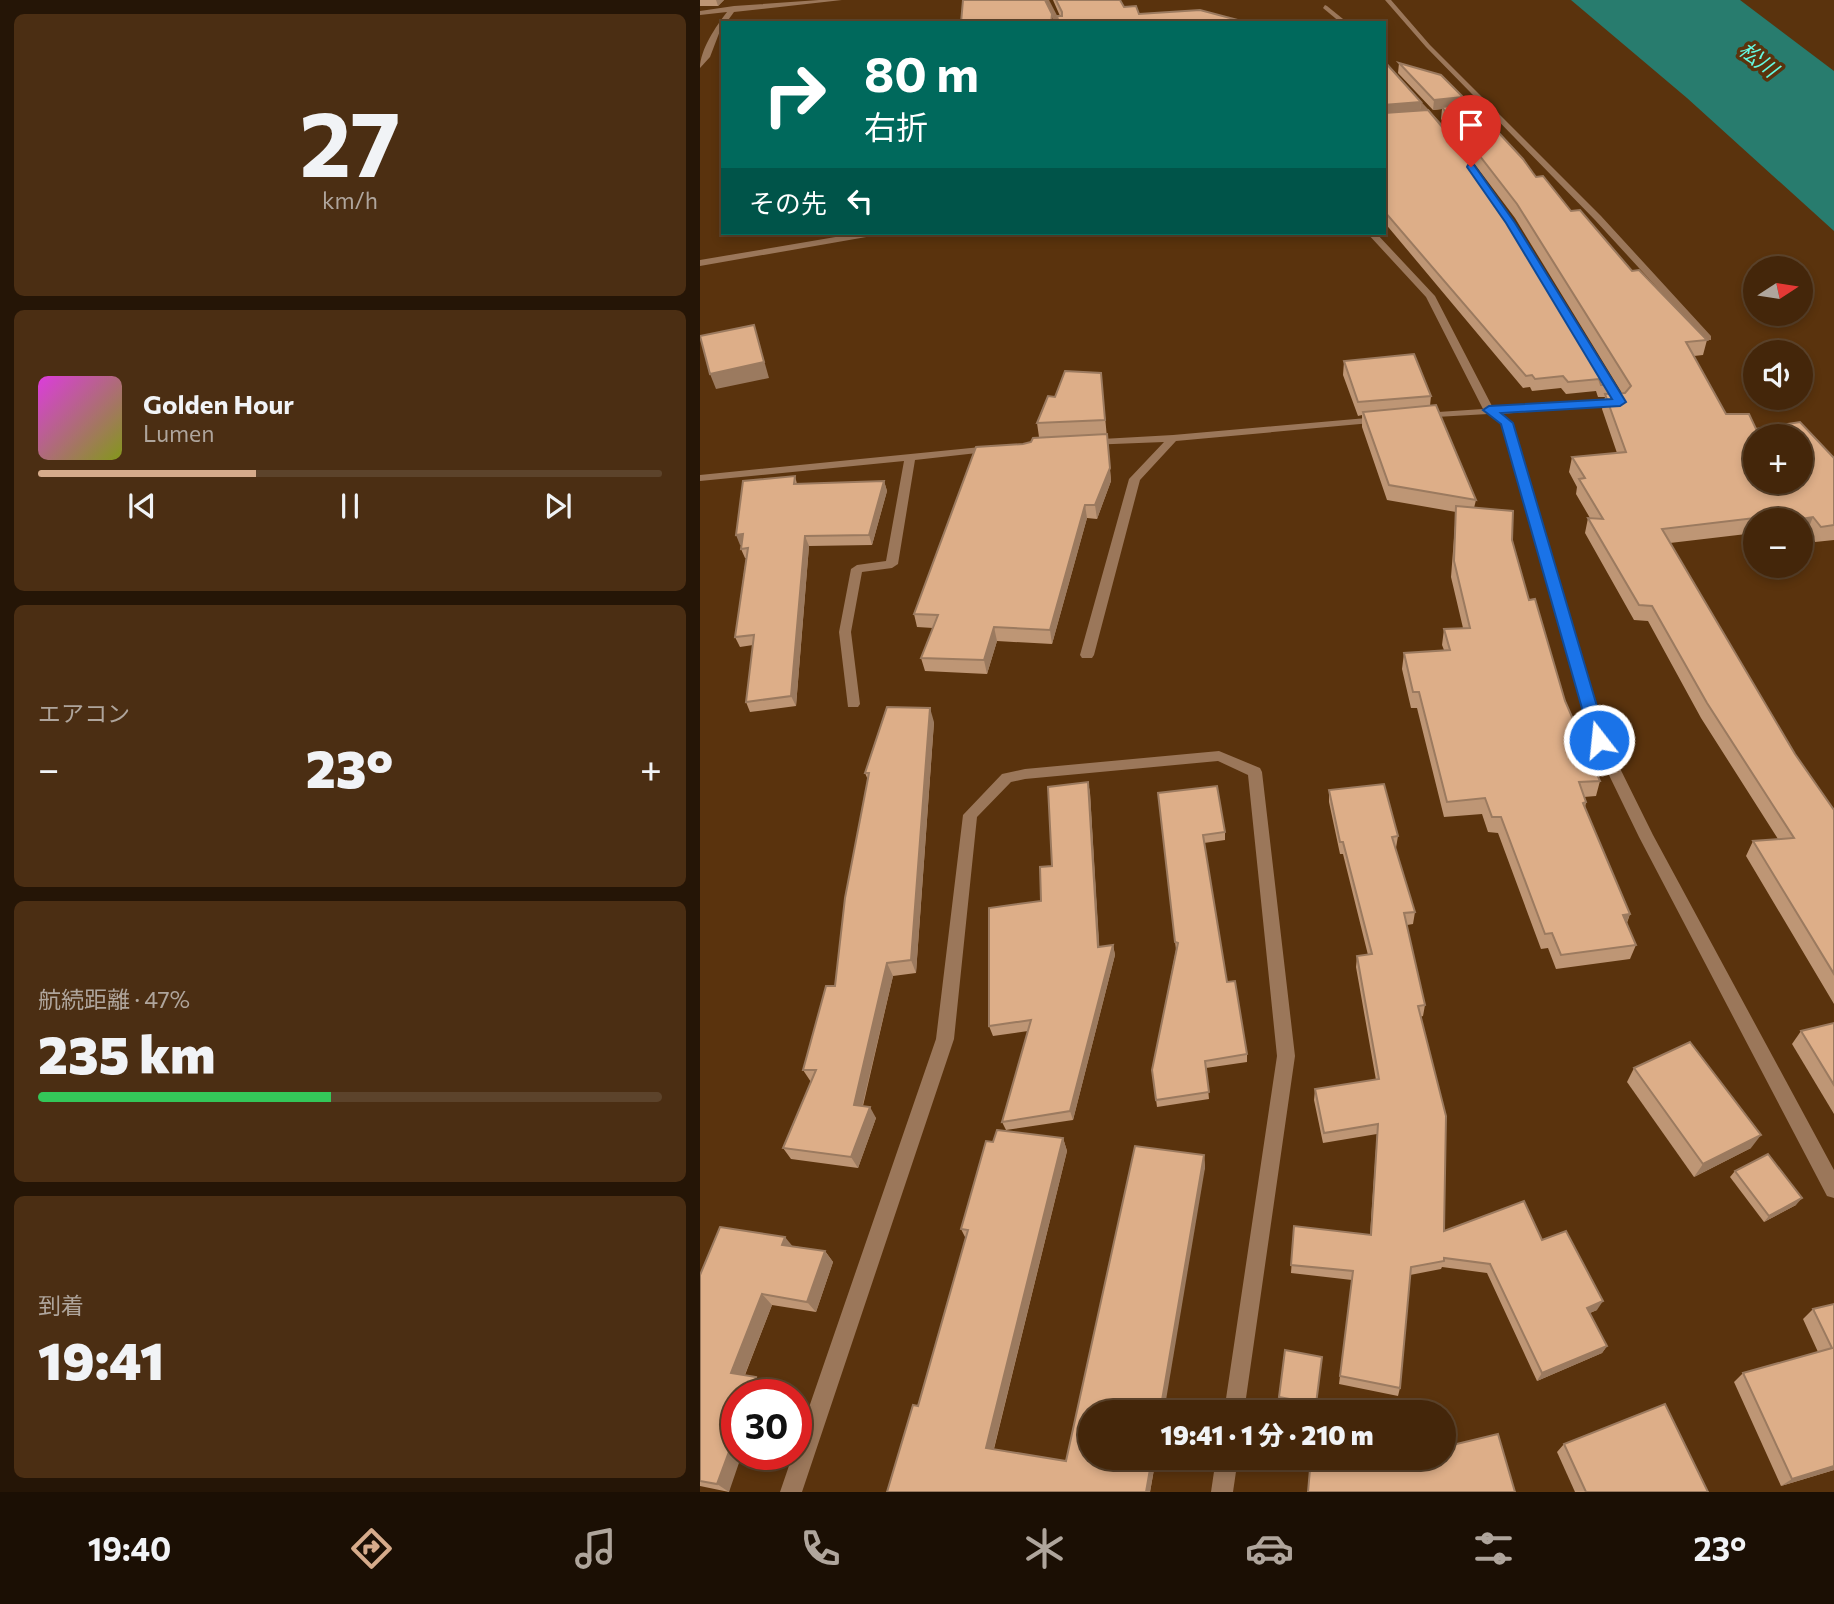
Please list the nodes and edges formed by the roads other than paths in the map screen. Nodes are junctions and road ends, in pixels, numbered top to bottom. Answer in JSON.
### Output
{"nodes":[{"id":1,"x":742,"y":0,"type":"edge"},
{"id":2,"x":839,"y":0,"type":"edge"},
{"id":3,"x":1046,"y":0,"type":"edge"},
{"id":4,"x":1388,"y":0,"type":"edge"},
{"id":5,"x":1325,"y":7,"type":"dead end"},
{"id":6,"x":732,"y":10,"type":"junction"},
{"id":7,"x":700,"y":13,"type":"edge"},
{"id":8,"x":723,"y":21,"type":"edge"},
{"id":9,"x":1057,"y":21,"type":"edge"},
{"id":10,"x":1342,"y":21,"type":"edge"},
{"id":11,"x":721,"y":24,"type":"edge"},
{"id":12,"x":700,"y":66,"type":"edge"},
{"id":13,"x":1386,"y":66,"type":"edge"},
{"id":14,"x":1491,"y":110,"type":"junction"},
{"id":15,"x":1478,"y":111,"type":"edge"},
{"id":16,"x":1442,"y":115,"type":"edge"},
{"id":17,"x":1430,"y":116,"type":"junction"},
{"id":18,"x":1418,"y":117,"type":"edge"},
{"id":19,"x":1443,"y":131,"type":"edge"},
{"id":20,"x":861,"y":235,"type":"edge"},
{"id":21,"x":1373,"y":235,"type":"edge"},
{"id":22,"x":700,"y":263,"type":"edge"},
{"id":23,"x":1708,"y":338,"type":"edge"},
{"id":24,"x":1597,"y":366,"type":"edge"},
{"id":25,"x":1489,"y":410,"type":"junction"},
{"id":26,"x":1406,"y":417,"type":"edge"},
{"id":27,"x":1393,"y":419,"type":"edge"},
{"id":28,"x":1173,"y":438,"type":"junction"},
{"id":29,"x":1071,"y":443,"type":"edge"},
{"id":30,"x":1005,"y":448,"type":"edge"},
{"id":31,"x":910,"y":457,"type":"junction"},
{"id":32,"x":700,"y":478,"type":"edge"},
{"id":33,"x":1087,"y":654,"type":"dead end"},
{"id":34,"x":853,"y":704,"type":"dead end"},
{"id":35,"x":1834,"y":1189,"type":"edge"},
{"id":36,"x":1236,"y":1400,"type":"edge"},
{"id":37,"x":1225,"y":1470,"type":"edge"},
{"id":38,"x":791,"y":1492,"type":"edge"},
{"id":39,"x":1222,"y":1492,"type":"edge"}],
"edges":[{"from":1,"to":6,"type":"street"},
{"from":2,"to":6,"type":"street"},
{"from":3,"to":9,"type":"street"},
{"from":4,"to":14,"type":"street"},
{"from":5,"to":10,"type":"street"},
{"from":6,"to":7,"type":"street"},
{"from":6,"to":8,"type":"street"},
{"from":11,"to":12,"type":"street"},
{"from":13,"to":17,"type":"street"},
{"from":14,"to":15,"type":"street"},
{"from":14,"to":23,"type":"street"},
{"from":16,"to":17,"type":"street"},
{"from":17,"to":18,"type":"street"},
{"from":17,"to":19,"type":"street"},
{"from":20,"to":22,"type":"street"},
{"from":21,"to":25,"type":"street"},
{"from":24,"to":25,"type":"street"},
{"from":25,"to":26,"type":"street"},
{"from":25,"to":35,"type":"street"},
{"from":27,"to":28,"type":"street"},
{"from":28,"to":29,"type":"street"},
{"from":28,"to":33,"type":"street"},
{"from":30,"to":31,"type":"street"},
{"from":31,"to":32,"type":"street"},
{"from":31,"to":34,"type":"street"},
{"from":36,"to":38,"type":"street"},
{"from":37,"to":39,"type":"street"}]}
